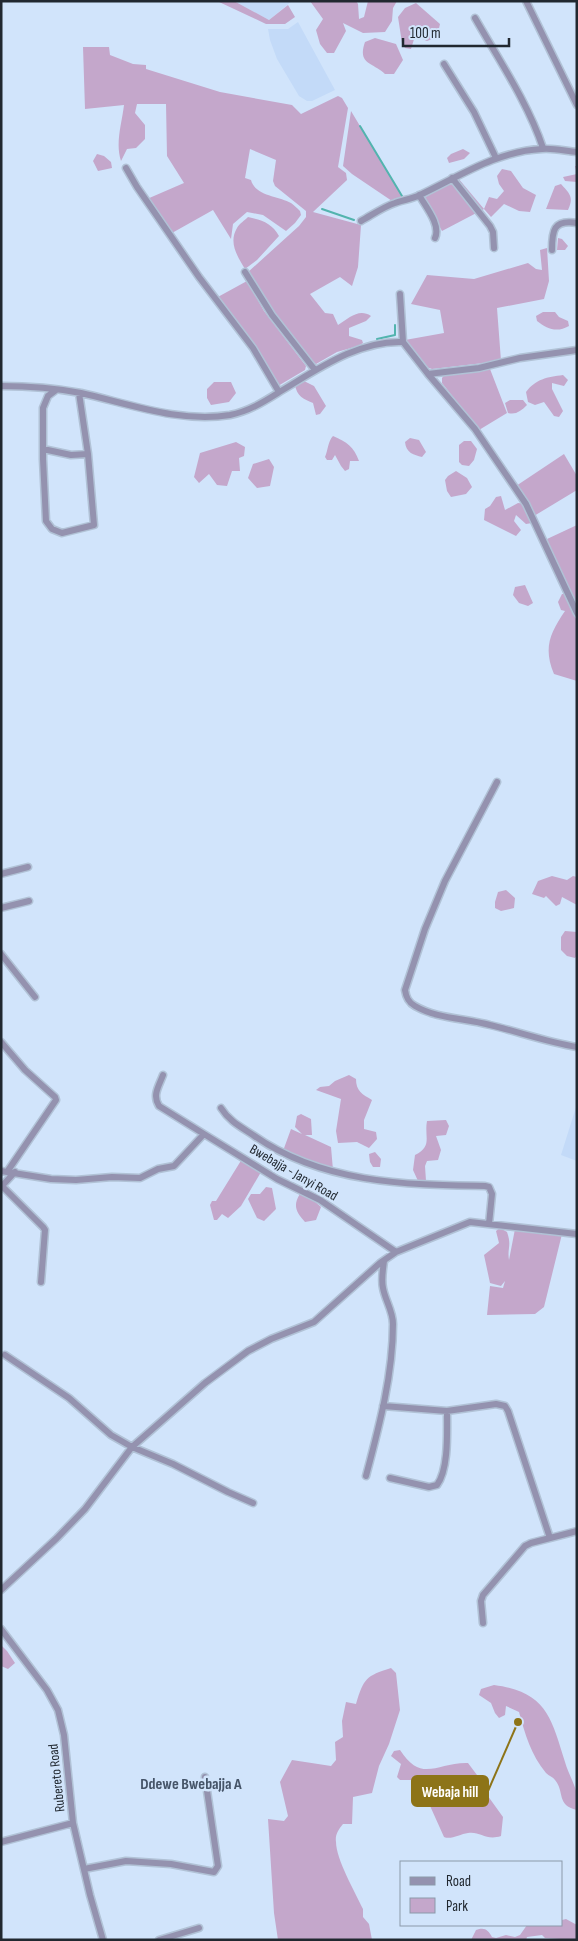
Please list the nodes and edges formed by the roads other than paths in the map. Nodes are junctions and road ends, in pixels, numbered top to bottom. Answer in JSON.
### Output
{"nodes":[{"id":1,"x":526,"y":1,"type":"edge"},
{"id":2,"x":475,"y":18,"type":"dead end"},
{"id":3,"x":444,"y":64,"type":"dead end"},
{"id":4,"x":577,"y":105,"type":"edge"},
{"id":5,"x":543,"y":148,"type":"junction"},
{"id":6,"x":577,"y":152,"type":"edge"},
{"id":7,"x":496,"y":158,"type":"junction"},
{"id":8,"x":126,"y":168,"type":"dead end"},
{"id":9,"x":452,"y":178,"type":"junction"},
{"id":10,"x":419,"y":195,"type":"junction"},
{"id":11,"x":361,"y":221,"type":"dead end"},
{"id":12,"x":577,"y":224,"type":"edge"},
{"id":13,"x":435,"y":238,"type":"dead end"},
{"id":14,"x":494,"y":248,"type":"dead end"},
{"id":15,"x":552,"y":250,"type":"dead end"},
{"id":16,"x":245,"y":272,"type":"dead end"},
{"id":17,"x":400,"y":294,"type":"dead end"},
{"id":18,"x":403,"y":342,"type":"junction"},
{"id":19,"x":577,"y":350,"type":"edge"},
{"id":20,"x":315,"y":370,"type":"junction"},
{"id":21,"x":428,"y":374,"type":"junction"},
{"id":22,"x":1,"y":386,"type":"edge"},
{"id":23,"x":56,"y":390,"type":"junction"},
{"id":24,"x":279,"y":392,"type":"junction"},
{"id":25,"x":79,"y":393,"type":"junction"},
{"id":26,"x":42,"y":449,"type":"junction"},
{"id":27,"x":88,"y":454,"type":"junction"},
{"id":28,"x":577,"y":612,"type":"edge"},
{"id":29,"x":497,"y":782,"type":"dead end"},
{"id":30,"x":28,"y":866,"type":"dead end"},
{"id":31,"x":1,"y":874,"type":"edge"},
{"id":32,"x":29,"y":901,"type":"dead end"},
{"id":33,"x":1,"y":908,"type":"edge"},
{"id":34,"x":1,"y":954,"type":"edge"},
{"id":35,"x":35,"y":997,"type":"dead end"},
{"id":36,"x":1,"y":1042,"type":"edge"},
{"id":37,"x":577,"y":1047,"type":"edge"},
{"id":38,"x":163,"y":1075,"type":"dead end"},
{"id":39,"x":221,"y":1108,"type":"dead end"},
{"id":40,"x":204,"y":1134,"type":"junction"},
{"id":41,"x":4,"y":1172,"type":"edge"},
{"id":42,"x":15,"y":1172,"type":"junction"},
{"id":43,"x":2,"y":1186,"type":"edge"},
{"id":44,"x":489,"y":1224,"type":"junction"},
{"id":45,"x":577,"y":1234,"type":"edge"},
{"id":46,"x":396,"y":1252,"type":"junction"},
{"id":47,"x":384,"y":1261,"type":"junction"},
{"id":48,"x":41,"y":1282,"type":"dead end"},
{"id":49,"x":5,"y":1355,"type":"dead end"},
{"id":50,"x":382,"y":1406,"type":"junction"},
{"id":51,"x":447,"y":1411,"type":"junction"},
{"id":52,"x":132,"y":1447,"type":"junction"},
{"id":53,"x":366,"y":1476,"type":"dead end"},
{"id":54,"x":390,"y":1478,"type":"dead end"},
{"id":55,"x":253,"y":1503,"type":"dead end"},
{"id":56,"x":577,"y":1531,"type":"edge"},
{"id":57,"x":550,"y":1538,"type":"junction"},
{"id":58,"x":1,"y":1590,"type":"edge"},
{"id":59,"x":483,"y":1623,"type":"dead end"},
{"id":60,"x":1,"y":1629,"type":"edge"},
{"id":61,"x":205,"y":1777,"type":"dead end"},
{"id":62,"x":73,"y":1823,"type":"junction"},
{"id":63,"x":1,"y":1842,"type":"edge"},
{"id":64,"x":84,"y":1869,"type":"junction"},
{"id":65,"x":199,"y":1928,"type":"dead end"},
{"id":66,"x":103,"y":1940,"type":"edge"},
{"id":67,"x":159,"y":1940,"type":"edge"}],
"edges":[{"from":1,"to":4,"type":"street"},
{"from":2,"to":5,"type":"street"},
{"from":3,"to":7,"type":"street"},
{"from":5,"to":6,"type":"street"},
{"from":5,"to":7,"type":"street"},
{"from":7,"to":9,"type":"street"},
{"from":8,"to":24,"type":"street"},
{"from":9,"to":10,"type":"street"},
{"from":9,"to":14,"type":"street"},
{"from":10,"to":11,"type":"street"},
{"from":10,"to":13,"type":"street"},
{"from":12,"to":15,"type":"street"},
{"from":16,"to":20,"type":"street"},
{"from":17,"to":18,"type":"street"},
{"from":18,"to":20,"type":"street"},
{"from":18,"to":21,"type":"street"},
{"from":19,"to":21,"type":"street"},
{"from":20,"to":24,"type":"street"},
{"from":21,"to":28,"type":"street"},
{"from":22,"to":23,"type":"street"},
{"from":23,"to":25,"type":"street"},
{"from":23,"to":26,"type":"street"},
{"from":24,"to":25,"type":"street"},
{"from":25,"to":27,"type":"street"},
{"from":26,"to":27,"type":"street"},
{"from":26,"to":27,"type":"street"},
{"from":29,"to":37,"type":"street"},
{"from":30,"to":31,"type":"street"},
{"from":32,"to":33,"type":"street"},
{"from":34,"to":35,"type":"street"},
{"from":36,"to":41,"type":"street"},
{"from":38,"to":40,"type":"street","name":"Bwebajja - Janyi Road"},
{"from":39,"to":44,"type":"street"},
{"from":40,"to":42,"type":"street"},
{"from":40,"to":46,"type":"street","name":"Bwebajja - Janyi Road"},
{"from":41,"to":42,"type":"street"},
{"from":42,"to":43,"type":"street"},
{"from":43,"to":48,"type":"street"},
{"from":44,"to":45,"type":"street"},
{"from":44,"to":46,"type":"street"},
{"from":46,"to":47,"type":"street"},
{"from":47,"to":50,"type":"street"},
{"from":47,"to":52,"type":"street"},
{"from":49,"to":52,"type":"street"},
{"from":50,"to":51,"type":"street"},
{"from":50,"to":53,"type":"street"},
{"from":51,"to":54,"type":"street"},
{"from":51,"to":57,"type":"street"},
{"from":52,"to":55,"type":"street"},
{"from":52,"to":58,"type":"street"},
{"from":56,"to":57,"type":"street"},
{"from":57,"to":59,"type":"street"},
{"from":60,"to":62,"type":"street","name":"Rubereto Road"},
{"from":61,"to":64,"type":"street"},
{"from":62,"to":63,"type":"street"},
{"from":62,"to":64,"type":"street","name":"Rubereto Road"},
{"from":64,"to":66,"type":"street","name":"Rubereto Road"},
{"from":65,"to":67,"type":"street"}]}
